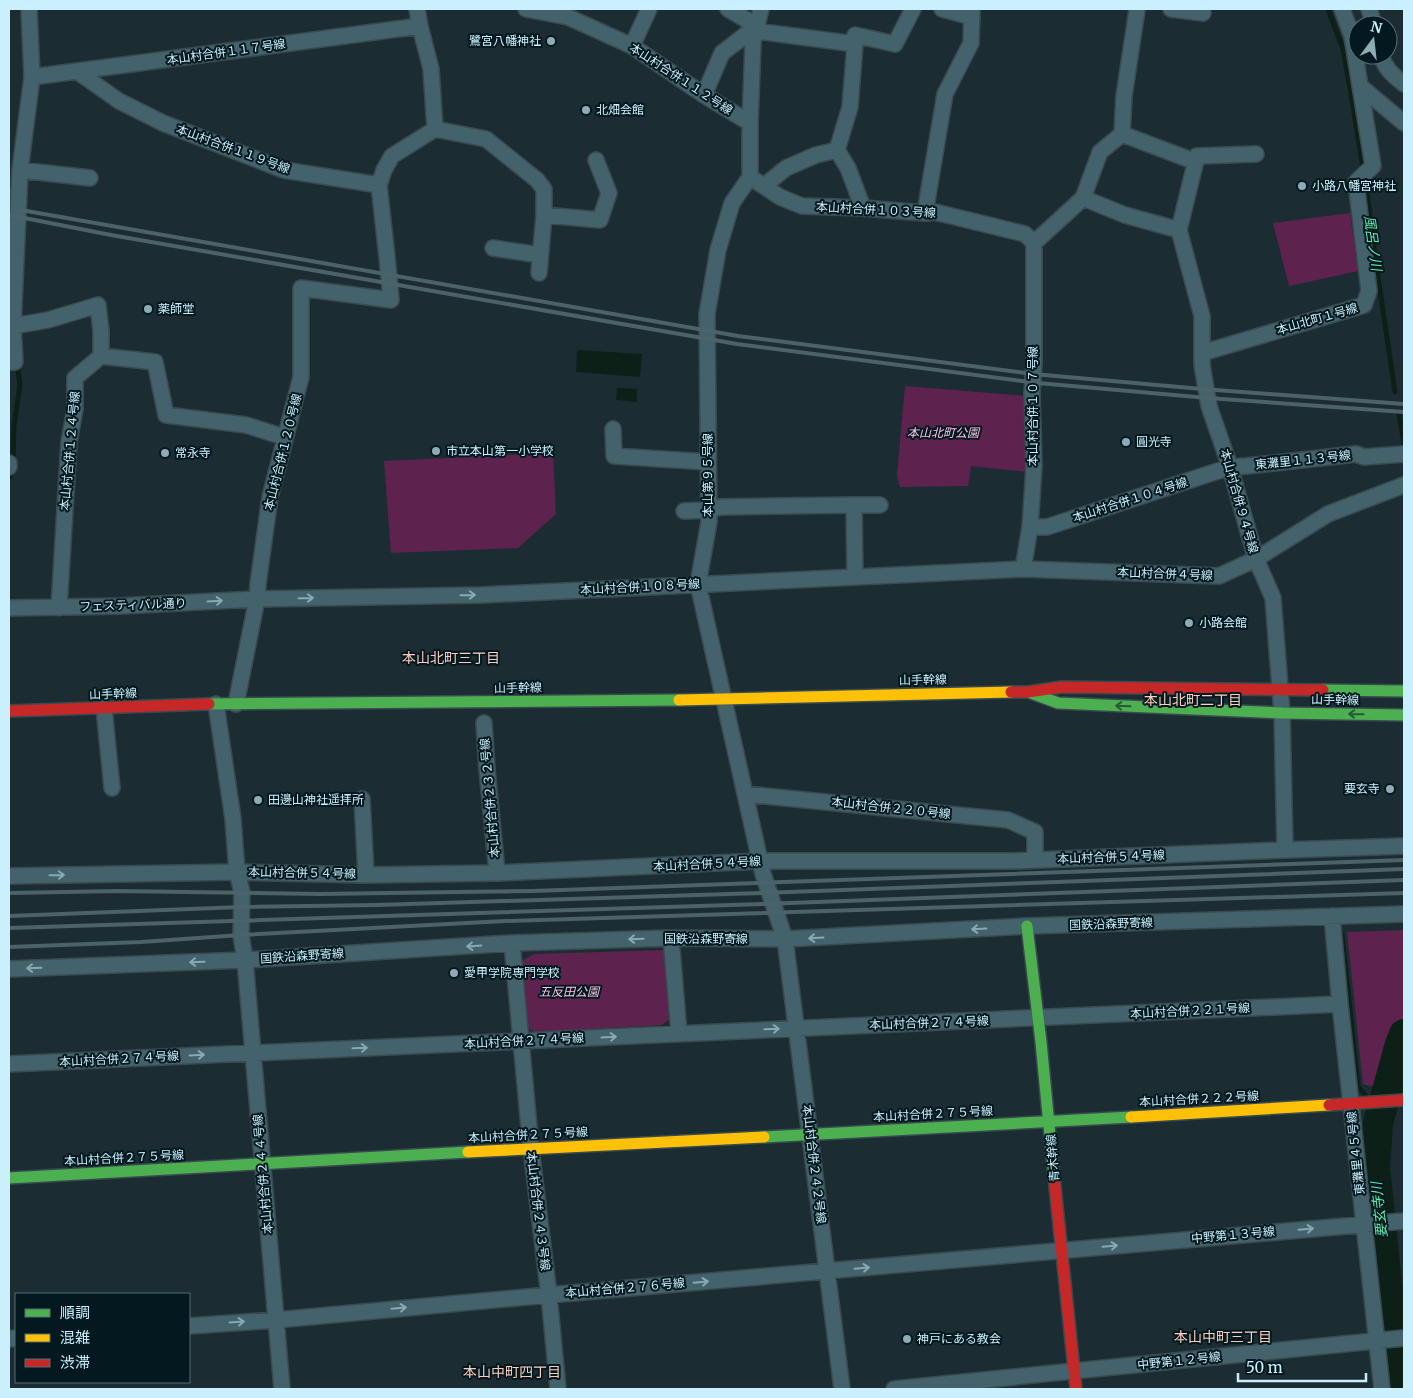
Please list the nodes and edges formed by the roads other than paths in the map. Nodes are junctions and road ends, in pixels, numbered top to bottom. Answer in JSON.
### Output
{"nodes":[{"id":1,"x":29,"y":9,"type":"edge"},
{"id":2,"x":417,"y":9,"type":"edge"},
{"id":3,"x":526,"y":9,"type":"edge"},
{"id":4,"x":649,"y":9,"type":"edge"},
{"id":5,"x":728,"y":9,"type":"edge"},
{"id":6,"x":760,"y":9,"type":"edge"},
{"id":7,"x":913,"y":9,"type":"edge"},
{"id":8,"x":942,"y":9,"type":"edge"},
{"id":9,"x":1136,"y":9,"type":"edge"},
{"id":10,"x":1171,"y":9,"type":"edge"},
{"id":11,"x":1342,"y":9,"type":"edge"},
{"id":12,"x":972,"y":13,"type":"edge"},
{"id":13,"x":1203,"y":13,"type":"dead end"},
{"id":14,"x":420,"y":26,"type":"junction"},
{"id":15,"x":756,"y":28,"type":"junction"},
{"id":16,"x":855,"y":44,"type":"junction"},
{"id":17,"x":632,"y":46,"type":"junction"},
{"id":18,"x":1384,"y":65,"type":"edge"},
{"id":19,"x":78,"y":72,"type":"junction"},
{"id":20,"x":32,"y":77,"type":"junction"},
{"id":21,"x":1404,"y":84,"type":"edge"},
{"id":22,"x":1361,"y":87,"type":"junction"},
{"id":23,"x":704,"y":95,"type":"junction"},
{"id":24,"x":750,"y":123,"type":"junction"},
{"id":25,"x":1404,"y":123,"type":"edge"},
{"id":26,"x":435,"y":129,"type":"junction"},
{"id":27,"x":1122,"y":134,"type":"junction"},
{"id":28,"x":837,"y":150,"type":"junction"},
{"id":29,"x":1256,"y":154,"type":"dead end"},
{"id":30,"x":1196,"y":159,"type":"junction"},
{"id":31,"x":596,"y":160,"type":"dead end"},
{"id":32,"x":20,"y":170,"type":"junction"},
{"id":33,"x":750,"y":177,"type":"junction"},
{"id":34,"x":90,"y":178,"type":"dead end"},
{"id":35,"x":379,"y":185,"type":"junction"},
{"id":36,"x":764,"y":186,"type":"junction"},
{"id":37,"x":1083,"y":198,"type":"junction"},
{"id":38,"x":863,"y":208,"type":"junction"},
{"id":39,"x":925,"y":213,"type":"junction"},
{"id":40,"x":544,"y":215,"type":"junction"},
{"id":41,"x":1178,"y":230,"type":"junction"},
{"id":42,"x":1034,"y":243,"type":"junction"},
{"id":43,"x":493,"y":248,"type":"dead end"},
{"id":44,"x":12,"y":253,"type":"edge"},
{"id":45,"x":540,"y":255,"type":"junction"},
{"id":46,"x":539,"y":273,"type":"dead end"},
{"id":47,"x":13,"y":326,"type":"junction"},
{"id":48,"x":1202,"y":353,"type":"junction"},
{"id":49,"x":101,"y":356,"type":"junction"},
{"id":50,"x":12,"y":362,"type":"edge"},
{"id":51,"x":613,"y":429,"type":"dead end"},
{"id":52,"x":284,"y":437,"type":"junction"},
{"id":53,"x":1399,"y":455,"type":"edge"},
{"id":54,"x":708,"y":462,"type":"junction"},
{"id":55,"x":1230,"y":467,"type":"junction"},
{"id":56,"x":1403,"y":486,"type":"edge"},
{"id":57,"x":854,"y":505,"type":"junction"},
{"id":58,"x":880,"y":505,"type":"dead end"},
{"id":59,"x":709,"y":510,"type":"junction"},
{"id":60,"x":684,"y":511,"type":"dead end"},
{"id":61,"x":1030,"y":527,"type":"junction"},
{"id":62,"x":1256,"y":559,"type":"junction"},
{"id":63,"x":1023,"y":569,"type":"junction"},
{"id":64,"x":856,"y":576,"type":"junction"},
{"id":65,"x":698,"y":584,"type":"junction"},
{"id":66,"x":257,"y":599,"type":"junction"},
{"id":67,"x":9,"y":608,"type":"edge"},
{"id":68,"x":59,"y":608,"type":"junction"},
{"id":69,"x":1280,"y":690,"type":"junction"},
{"id":70,"x":1404,"y":691,"type":"edge"},
{"id":71,"x":1028,"y":692,"type":"junction"},
{"id":72,"x":724,"y":699,"type":"junction"},
{"id":73,"x":216,"y":704,"type":"junction"},
{"id":74,"x":236,"y":704,"type":"junction"},
{"id":75,"x":104,"y":708,"type":"junction"},
{"id":76,"x":9,"y":711,"type":"edge"},
{"id":77,"x":1282,"y":713,"type":"junction"},
{"id":78,"x":1404,"y":715,"type":"edge"},
{"id":79,"x":484,"y":723,"type":"dead end"},
{"id":80,"x":112,"y":788,"type":"dead end"},
{"id":81,"x":745,"y":794,"type":"junction"},
{"id":82,"x":362,"y":799,"type":"dead end"},
{"id":83,"x":1404,"y":846,"type":"edge"},
{"id":84,"x":1284,"y":850,"type":"junction"},
{"id":85,"x":1035,"y":860,"type":"junction"},
{"id":86,"x":760,"y":861,"type":"junction"},
{"id":87,"x":237,"y":872,"type":"junction"},
{"id":88,"x":497,"y":873,"type":"junction"},
{"id":89,"x":366,"y":875,"type":"junction"},
{"id":90,"x":9,"y":876,"type":"edge"},
{"id":91,"x":1404,"y":914,"type":"edge"},
{"id":92,"x":1332,"y":916,"type":"junction"},
{"id":93,"x":1027,"y":926,"type":"junction"},
{"id":94,"x":671,"y":938,"type":"junction"},
{"id":95,"x":785,"y":939,"type":"junction"},
{"id":96,"x":512,"y":943,"type":"junction"},
{"id":97,"x":246,"y":960,"type":"junction"},
{"id":98,"x":9,"y":969,"type":"edge"},
{"id":99,"x":1340,"y":1004,"type":"junction"},
{"id":100,"x":1039,"y":1018,"type":"junction"},
{"id":101,"x":796,"y":1028,"type":"junction"},
{"id":102,"x":679,"y":1033,"type":"junction"},
{"id":103,"x":521,"y":1042,"type":"junction"},
{"id":104,"x":253,"y":1053,"type":"junction"},
{"id":105,"x":9,"y":1064,"type":"edge"},
{"id":106,"x":1399,"y":1100,"type":"edge"},
{"id":107,"x":1351,"y":1104,"type":"junction"},
{"id":108,"x":1049,"y":1121,"type":"junction"},
{"id":109,"x":810,"y":1135,"type":"junction"},
{"id":110,"x":531,"y":1149,"type":"junction"},
{"id":111,"x":262,"y":1164,"type":"junction"},
{"id":112,"x":9,"y":1178,"type":"edge"},
{"id":113,"x":1399,"y":1221,"type":"edge"},
{"id":114,"x":1364,"y":1224,"type":"junction"},
{"id":115,"x":1061,"y":1250,"type":"junction"},
{"id":116,"x":827,"y":1271,"type":"junction"},
{"id":117,"x":549,"y":1295,"type":"junction"},
{"id":118,"x":276,"y":1320,"type":"junction"},
{"id":119,"x":190,"y":1326,"type":"edge"},
{"id":120,"x":1404,"y":1338,"type":"edge"},
{"id":121,"x":1376,"y":1341,"type":"junction"},
{"id":122,"x":1074,"y":1371,"type":"junction"},
{"id":123,"x":282,"y":1389,"type":"edge"},
{"id":124,"x":558,"y":1389,"type":"edge"},
{"id":125,"x":842,"y":1389,"type":"edge"},
{"id":126,"x":894,"y":1389,"type":"edge"},
{"id":127,"x":1076,"y":1389,"type":"edge"},
{"id":128,"x":1382,"y":1389,"type":"edge"}],
"edges":[{"from":1,"to":20,"type":"street"},
{"from":2,"to":14,"type":"street"},
{"from":3,"to":17,"type":"street","name":"本山村合併１１２号線"},
{"from":4,"to":17,"type":"street"},
{"from":5,"to":15,"type":"street"},
{"from":6,"to":15,"type":"street"},
{"from":7,"to":16,"type":"street"},
{"from":8,"to":12,"type":"street"},
{"from":9,"to":27,"type":"street"},
{"from":10,"to":13,"type":"street"},
{"from":11,"to":22,"type":"street","name":"本山北町１号線"},
{"from":12,"to":39,"type":"street"},
{"from":14,"to":19,"type":"street","name":"本山村合併１１７号線"},
{"from":14,"to":26,"type":"street"},
{"from":15,"to":16,"type":"street"},
{"from":15,"to":23,"type":"street"},
{"from":15,"to":24,"type":"street"},
{"from":16,"to":28,"type":"street"},
{"from":17,"to":23,"type":"street","name":"本山村合併１１２号線"},
{"from":18,"to":21,"type":"street"},
{"from":19,"to":20,"type":"street","name":"本山村合併１１７号線"},
{"from":19,"to":35,"type":"street","name":"本山村合併１１９号線"},
{"from":20,"to":32,"type":"street"},
{"from":22,"to":25,"type":"street"},
{"from":22,"to":48,"type":"street","name":"本山北町１号線"},
{"from":23,"to":24,"type":"street","name":"本山村合併１１２号線"},
{"from":24,"to":33,"type":"street"},
{"from":26,"to":35,"type":"street"},
{"from":26,"to":40,"type":"street"},
{"from":27,"to":30,"type":"street"},
{"from":27,"to":37,"type":"street"},
{"from":28,"to":36,"type":"street"},
{"from":28,"to":38,"type":"street"},
{"from":29,"to":30,"type":"street"},
{"from":30,"to":41,"type":"street"},
{"from":31,"to":40,"type":"street"},
{"from":32,"to":34,"type":"street"},
{"from":32,"to":44,"type":"street"},
{"from":33,"to":36,"type":"street","name":"本山村合併１０３号線"},
{"from":33,"to":54,"type":"street","name":"本山第９５号線"},
{"from":35,"to":52,"type":"street","name":"本山村合併１２０号線"},
{"from":36,"to":38,"type":"street","name":"本山村合併１０３号線"},
{"from":37,"to":41,"type":"street"},
{"from":37,"to":42,"type":"street"},
{"from":38,"to":39,"type":"street","name":"本山村合併１０３号線"},
{"from":39,"to":42,"type":"street","name":"本山村合併１０３号線"},
{"from":40,"to":45,"type":"street"},
{"from":41,"to":48,"type":"street","name":"本山村合併９４号線"},
{"from":42,"to":61,"type":"street","name":"本山村合併１０７号線"},
{"from":43,"to":45,"type":"street"},
{"from":44,"to":47,"type":"street"},
{"from":45,"to":46,"type":"street"},
{"from":47,"to":49,"type":"street"},
{"from":47,"to":50,"type":"street"},
{"from":48,"to":55,"type":"street","name":"本山村合併９４号線"},
{"from":49,"to":52,"type":"street"},
{"from":49,"to":68,"type":"street","name":"本山村合併１２４号線"},
{"from":51,"to":54,"type":"street"},
{"from":52,"to":66,"type":"street","name":"本山村合併１２０号線"},
{"from":53,"to":55,"type":"street","name":"東灘里１１３号線"},
{"from":54,"to":59,"type":"street","name":"本山第９５号線"},
{"from":55,"to":61,"type":"street","name":"本山村合併１０４号線"},
{"from":55,"to":62,"type":"street","name":"本山村合併９４号線"},
{"from":56,"to":62,"type":"street","name":"本山村合併４号線"},
{"from":57,"to":58,"type":"street"},
{"from":57,"to":59,"type":"street"},
{"from":57,"to":64,"type":"street"},
{"from":59,"to":60,"type":"street"},
{"from":59,"to":65,"type":"street","name":"本山第９５号線"},
{"from":61,"to":63,"type":"street","name":"本山村合併１０７号線"},
{"from":62,"to":63,"type":"street","name":"本山村合併４号線"},
{"from":62,"to":69,"type":"street","name":"本山村合併９４号線"},
{"from":63,"to":64,"type":"street","name":"本山村合併１０８号線"},
{"from":64,"to":65,"type":"street","name":"本山村合併１０８号線"},
{"from":66,"to":65,"type":"street","name":"本山村合併１０８号線","one_way":true},
{"from":65,"to":72,"type":"street","name":"本山第９５号線"},
{"from":68,"to":66,"type":"street","name":"フェスティバル通り","one_way":true},
{"from":66,"to":74,"type":"street","name":"本山村合併１２０号線"},
{"from":67,"to":68,"type":"street","name":"フェスティバル通り"},
{"from":69,"to":70,"type":"street","name":"山手幹線"},
{"from":69,"to":71,"type":"street","name":"山手幹線"},
{"from":69,"to":77,"type":"street","name":"本山村合併９４号線"},
{"from":71,"to":72,"type":"street","name":"山手幹線"},
{"from":77,"to":71,"type":"street","name":"山手幹線","one_way":true},
{"from":72,"to":74,"type":"street","name":"山手幹線"},
{"from":72,"to":81,"type":"street","name":"本山第９５号線"},
{"from":73,"to":74,"type":"street","name":"山手幹線"},
{"from":73,"to":75,"type":"street","name":"山手幹線"},
{"from":73,"to":87,"type":"street"},
{"from":75,"to":76,"type":"street","name":"山手幹線"},
{"from":75,"to":80,"type":"street"},
{"from":78,"to":77,"type":"street","name":"山手幹線","one_way":true},
{"from":77,"to":84,"type":"street","name":"本山村合併９４号線"},
{"from":79,"to":88,"type":"street","name":"本山村合併２３２号線"},
{"from":81,"to":85,"type":"street","name":"本山村合併２２０号線"},
{"from":81,"to":86,"type":"street","name":"本山第９５号線"},
{"from":82,"to":89,"type":"street"},
{"from":83,"to":84,"type":"street","name":"本山村合併５４号線"},
{"from":84,"to":85,"type":"street","name":"本山村合併５４号線"},
{"from":85,"to":86,"type":"street","name":"本山村合併５４号線"},
{"from":86,"to":88,"type":"street","name":"本山村合併５４号線"},
{"from":86,"to":95,"type":"street","name":"本山第９５号線"},
{"from":87,"to":89,"type":"street","name":"本山村合併５４号線"},
{"from":90,"to":87,"type":"street","name":"本山村合併５４号線","one_way":true},
{"from":87,"to":97,"type":"street"},
{"from":88,"to":89,"type":"street","name":"本山村合併５４号線"},
{"from":91,"to":92,"type":"street","name":"国鉄沿森野寄線"},
{"from":92,"to":93,"type":"street","name":"国鉄沿森野寄線"},
{"from":92,"to":99,"type":"street","name":"東灘里４５号線"},
{"from":93,"to":95,"type":"street","name":"国鉄沿森野寄線","one_way":true},
{"from":93,"to":100,"type":"street","name":"青木幹線"},
{"from":94,"to":95,"type":"street","name":"国鉄沿森野寄線"},
{"from":94,"to":96,"type":"street","name":"国鉄沿森野寄線","one_way":true},
{"from":94,"to":102,"type":"street"},
{"from":95,"to":101,"type":"street","name":"本山村合併２４２号線"},
{"from":96,"to":97,"type":"street","name":"国鉄沿森野寄線","one_way":true},
{"from":96,"to":103,"type":"street","name":"本山村合併２４３号線"},
{"from":97,"to":98,"type":"street","name":"国鉄沿森野寄線","one_way":true},
{"from":97,"to":104,"type":"street","name":"本山村合併２４４号線"},
{"from":99,"to":100,"type":"street","name":"本山村合併２２１号線"},
{"from":99,"to":107,"type":"street","name":"東灘里４５号線"},
{"from":100,"to":101,"type":"street","name":"本山村合併２７４号線"},
{"from":100,"to":108,"type":"street","name":"青木幹線"},
{"from":102,"to":101,"type":"street","name":"本山村合併２７４号線","one_way":true},
{"from":101,"to":109,"type":"street","name":"本山村合併２４２号線"},
{"from":103,"to":102,"type":"street","name":"本山村合併２７４号線","one_way":true},
{"from":104,"to":103,"type":"street","name":"本山村合併２７４号線","one_way":true},
{"from":103,"to":110,"type":"street","name":"本山村合併２４３号線"},
{"from":105,"to":104,"type":"street","name":"本山村合併２７４号線","one_way":true},
{"from":104,"to":111,"type":"street","name":"本山村合併２４４号線"},
{"from":106,"to":107,"type":"street","name":"本山村合併２２２号線"},
{"from":107,"to":108,"type":"street","name":"本山村合併２２２号線"},
{"from":107,"to":114,"type":"street","name":"東灘里４５号線"},
{"from":108,"to":109,"type":"street","name":"本山村合併２７５号線"},
{"from":108,"to":115,"type":"street","name":"青木幹線"},
{"from":109,"to":110,"type":"street","name":"本山村合併２７５号線"},
{"from":109,"to":116,"type":"street","name":"本山村合併２４２号線"},
{"from":110,"to":111,"type":"street","name":"本山村合併２７５号線"},
{"from":110,"to":117,"type":"street","name":"本山村合併２４３号線"},
{"from":111,"to":112,"type":"street","name":"本山村合併２７５号線"},
{"from":111,"to":118,"type":"street","name":"本山村合併２４４号線"},
{"from":113,"to":114,"type":"street","name":"中野第１３号線"},
{"from":115,"to":114,"type":"street","name":"中野第１３号線","one_way":true},
{"from":114,"to":121,"type":"street","name":"東灘里４５号線"},
{"from":116,"to":115,"type":"street","name":"本山村合併２７６号線","one_way":true},
{"from":115,"to":122,"type":"street","name":"青木幹線"},
{"from":117,"to":116,"type":"street","name":"本山村合併２７６号線","one_way":true},
{"from":116,"to":125,"type":"street","name":"本山村合併２４２号線"},
{"from":118,"to":117,"type":"street","name":"本山村合併２７６号線","one_way":true},
{"from":117,"to":124,"type":"street","name":"本山村合併２４３号線"},
{"from":119,"to":118,"type":"street","name":"本山村合併２７６号線","one_way":true},
{"from":118,"to":123,"type":"street","name":"本山村合併２４４号線"},
{"from":120,"to":121,"type":"street","name":"中野第１２号線"},
{"from":121,"to":122,"type":"street","name":"中野第１２号線"},
{"from":121,"to":128,"type":"street","name":"東灘里４５号線"},
{"from":122,"to":126,"type":"street","name":"中野第１２号線"},
{"from":122,"to":127,"type":"street","name":"青木幹線"}]}
